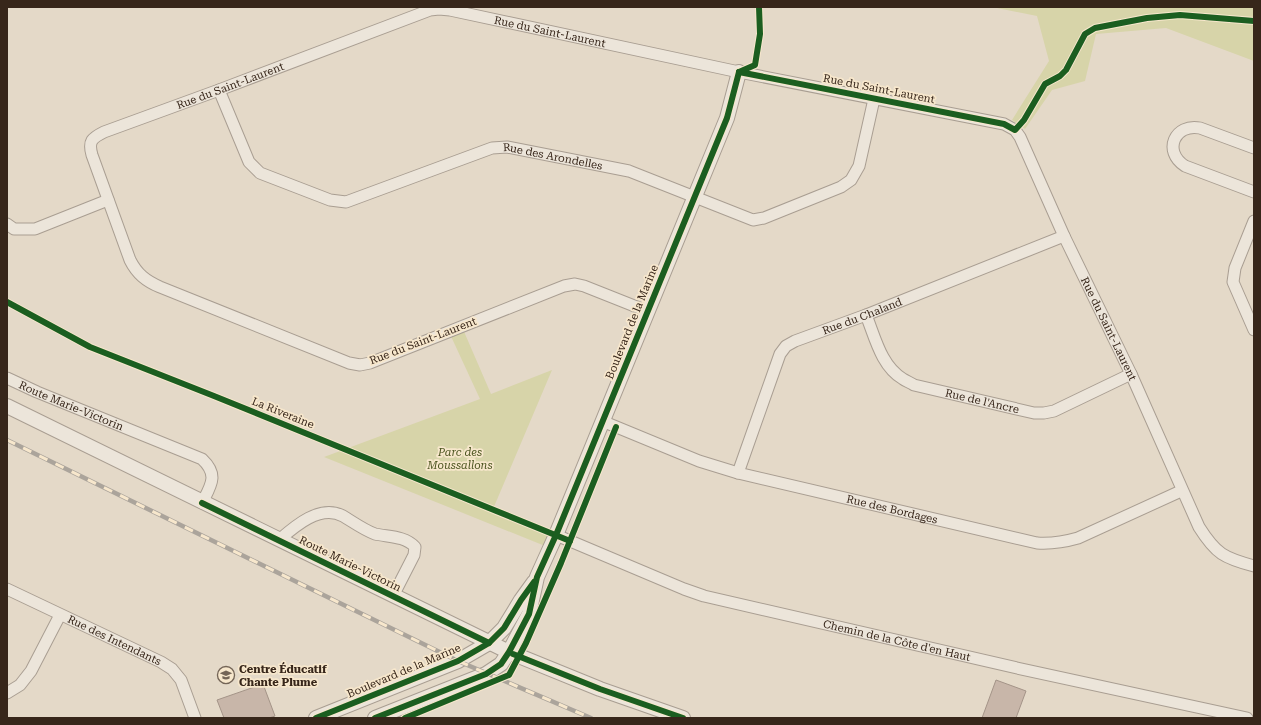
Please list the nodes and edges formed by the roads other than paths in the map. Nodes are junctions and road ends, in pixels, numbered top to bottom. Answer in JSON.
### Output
{"nodes":[{"id":1,"x":738,"y":72,"type":"junction"},
{"id":2,"x":219,"y":90,"type":"junction"},
{"id":3,"x":874,"y":98,"type":"junction"},
{"id":4,"x":1254,"y":148,"type":"edge"},
{"id":5,"x":1254,"y":192,"type":"edge"},
{"id":6,"x":694,"y":197,"type":"junction"},
{"id":7,"x":108,"y":200,"type":"junction"},
{"id":8,"x":1254,"y":221,"type":"edge"},
{"id":9,"x":7,"y":224,"type":"edge"},
{"id":10,"x":1064,"y":236,"type":"junction"},
{"id":11,"x":647,"y":311,"type":"junction"},
{"id":12,"x":866,"y":315,"type":"junction"},
{"id":13,"x":1254,"y":330,"type":"edge"},
{"id":14,"x":1131,"y":374,"type":"junction"},
{"id":15,"x":7,"y":378,"type":"edge"},
{"id":16,"x":7,"y":406,"type":"edge"},
{"id":17,"x":602,"y":421,"type":"junction"},
{"id":18,"x":738,"y":473,"type":"junction"},
{"id":19,"x":1181,"y":491,"type":"junction"},
{"id":20,"x":202,"y":503,"type":"junction"},
{"id":21,"x":556,"y":535,"type":"junction"},
{"id":22,"x":279,"y":540,"type":"junction"},
{"id":23,"x":1254,"y":566,"type":"edge"},
{"id":24,"x":537,"y":577,"type":"junction"},
{"id":25,"x":7,"y":589,"type":"edge"},
{"id":26,"x":393,"y":596,"type":"junction"},
{"id":27,"x":60,"y":615,"type":"junction"},
{"id":28,"x":489,"y":643,"type":"junction"},
{"id":29,"x":509,"y":652,"type":"junction"},
{"id":30,"x":7,"y":693,"type":"edge"},
{"id":31,"x":195,"y":718,"type":"edge"},
{"id":32,"x":316,"y":718,"type":"edge"},
{"id":33,"x":375,"y":718,"type":"edge"},
{"id":34,"x":683,"y":718,"type":"edge"},
{"id":35,"x":1247,"y":718,"type":"edge"}],
"edges":[{"from":1,"to":2,"type":"street","name":"Rue du Saint-Laurent"},
{"from":1,"to":3,"type":"street","name":"Rue du Saint-Laurent"},
{"from":1,"to":6,"type":"street","name":"Boulevard de la Marine"},
{"from":2,"to":6,"type":"street","name":"Rue des Arondelles"},
{"from":2,"to":7,"type":"street","name":"Rue du Saint-Laurent"},
{"from":3,"to":6,"type":"street","name":"Rue des Arondelles"},
{"from":3,"to":10,"type":"street","name":"Rue du Saint-Laurent"},
{"from":4,"to":5,"type":"street"},
{"from":6,"to":11,"type":"street","name":"Boulevard de la Marine"},
{"from":7,"to":9,"type":"street"},
{"from":7,"to":11,"type":"street","name":"Rue du Saint-Laurent"},
{"from":8,"to":13,"type":"street"},
{"from":10,"to":12,"type":"street","name":"Rue du Chaland"},
{"from":10,"to":14,"type":"street","name":"Rue du Saint-Laurent"},
{"from":11,"to":17,"type":"street","name":"Boulevard de la Marine"},
{"from":12,"to":14,"type":"street","name":"Rue de l'Ancre"},
{"from":12,"to":18,"type":"street","name":"Rue du Chaland"},
{"from":14,"to":19,"type":"street","name":"Rue du Saint-Laurent"},
{"from":15,"to":20,"type":"street","name":"Route Marie-Victorin"},
{"from":16,"to":20,"type":"street","name":"Route Marie-Victorin"},
{"from":17,"to":18,"type":"street","name":"Rue des Bordages"},
{"from":17,"to":21,"type":"street","name":"Boulevard de la Marine"},
{"from":18,"to":19,"type":"street","name":"Rue des Bordages"},
{"from":19,"to":23,"type":"street","name":"Rue du Saint-Laurent"},
{"from":20,"to":22,"type":"street","name":"Route Marie-Victorin"},
{"from":21,"to":24,"type":"street","name":"Boulevard de la Marine"},
{"from":21,"to":35,"type":"street","name":"Chemin de la Côte d'en Haut"},
{"from":22,"to":26,"type":"street","name":"Route Marie-Victorin"},
{"from":22,"to":26,"type":"street","name":"Route Marie-Victorin"},
{"from":24,"to":28,"type":"street","name":"Boulevard de la Marine"},
{"from":24,"to":29,"type":"street","name":"Boulevard de la Marine"},
{"from":25,"to":27,"type":"street","name":"Rue des Intendants"},
{"from":26,"to":28,"type":"street","name":"Route Marie-Victorin"},
{"from":27,"to":30,"type":"street"},
{"from":27,"to":31,"type":"street","name":"Rue des Intendants"},
{"from":28,"to":29,"type":"street","name":"Route Marie-Victorin"},
{"from":28,"to":32,"type":"street","name":"Boulevard de la Marine"},
{"from":29,"to":33,"type":"street","name":"Boulevard de la Marine"},
{"from":29,"to":34,"type":"street","name":"Route Marie-Victorin"}]}
